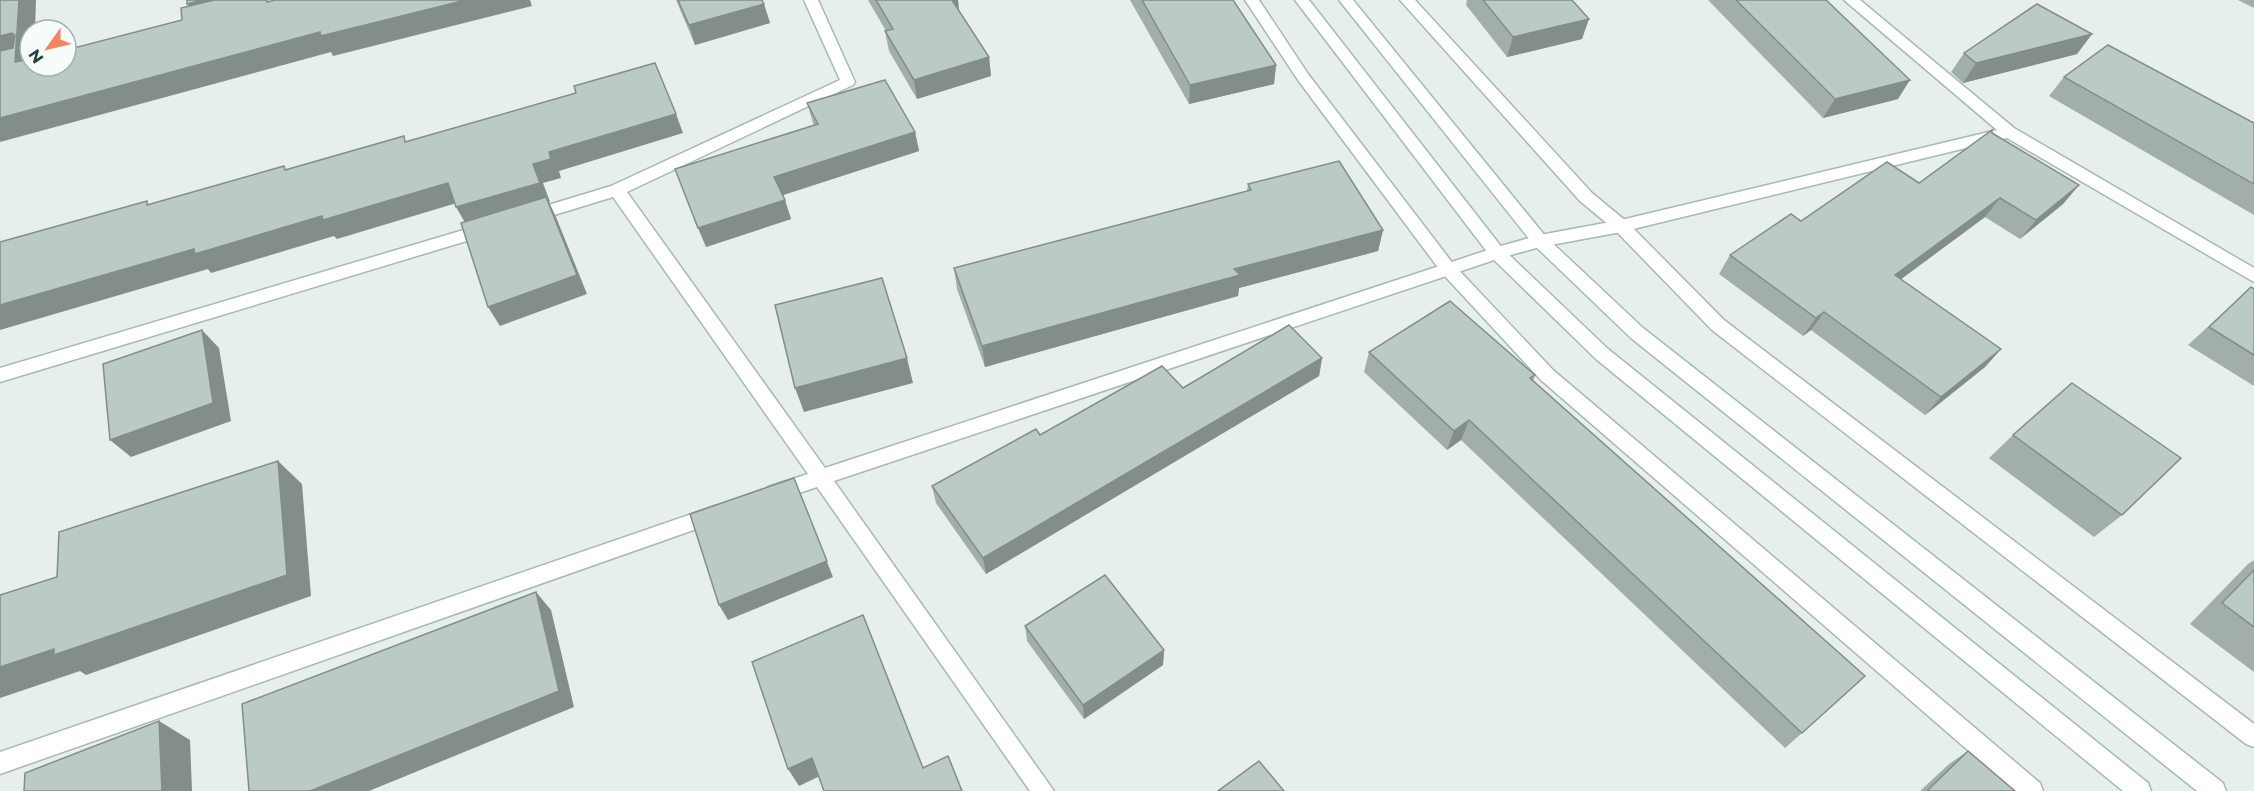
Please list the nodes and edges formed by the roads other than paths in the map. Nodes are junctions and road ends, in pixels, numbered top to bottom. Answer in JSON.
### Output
{"nodes":[{"id":1,"x":811,"y":0,"type":"edge"},
{"id":2,"x":1252,"y":0,"type":"edge"},
{"id":3,"x":1302,"y":0,"type":"edge"},
{"id":4,"x":1346,"y":0,"type":"edge"},
{"id":5,"x":1407,"y":0,"type":"edge"},
{"id":6,"x":1851,"y":0,"type":"edge"},
{"id":7,"x":2009,"y":132,"type":"junction"},
{"id":8,"x":617,"y":190,"type":"junction"},
{"id":9,"x":1621,"y":226,"type":"junction"},
{"id":10,"x":1540,"y":241,"type":"junction"},
{"id":11,"x":1497,"y":253,"type":"junction"},
{"id":12,"x":1448,"y":269,"type":"junction"},
{"id":13,"x":2254,"y":276,"type":"edge"},
{"id":14,"x":0,"y":375,"type":"edge"},
{"id":15,"x":821,"y":478,"type":"junction"},
{"id":16,"x":754,"y":501,"type":"edge"},
{"id":17,"x":731,"y":509,"type":"edge"},
{"id":18,"x":2254,"y":737,"type":"edge"},
{"id":19,"x":0,"y":763,"type":"edge"},
{"id":20,"x":1043,"y":791,"type":"edge"},
{"id":21,"x":2032,"y":791,"type":"edge"},
{"id":22,"x":2140,"y":791,"type":"edge"},
{"id":23,"x":2215,"y":791,"type":"edge"}],
"edges":[{"from":1,"to":8,"type":"street"},
{"from":2,"to":12,"type":"street"},
{"from":3,"to":11,"type":"street"},
{"from":4,"to":10,"type":"street"},
{"from":5,"to":9,"type":"street"},
{"from":6,"to":7,"type":"street"},
{"from":7,"to":9,"type":"street"},
{"from":7,"to":13,"type":"street"},
{"from":8,"to":14,"type":"street"},
{"from":8,"to":15,"type":"street"},
{"from":9,"to":10,"type":"street"},
{"from":9,"to":18,"type":"street"},
{"from":10,"to":11,"type":"street"},
{"from":10,"to":23,"type":"street"},
{"from":11,"to":12,"type":"street"},
{"from":11,"to":22,"type":"street"},
{"from":12,"to":15,"type":"street"},
{"from":12,"to":21,"type":"street"},
{"from":15,"to":16,"type":"street"},
{"from":15,"to":20,"type":"street"},
{"from":17,"to":19,"type":"street"}]}
